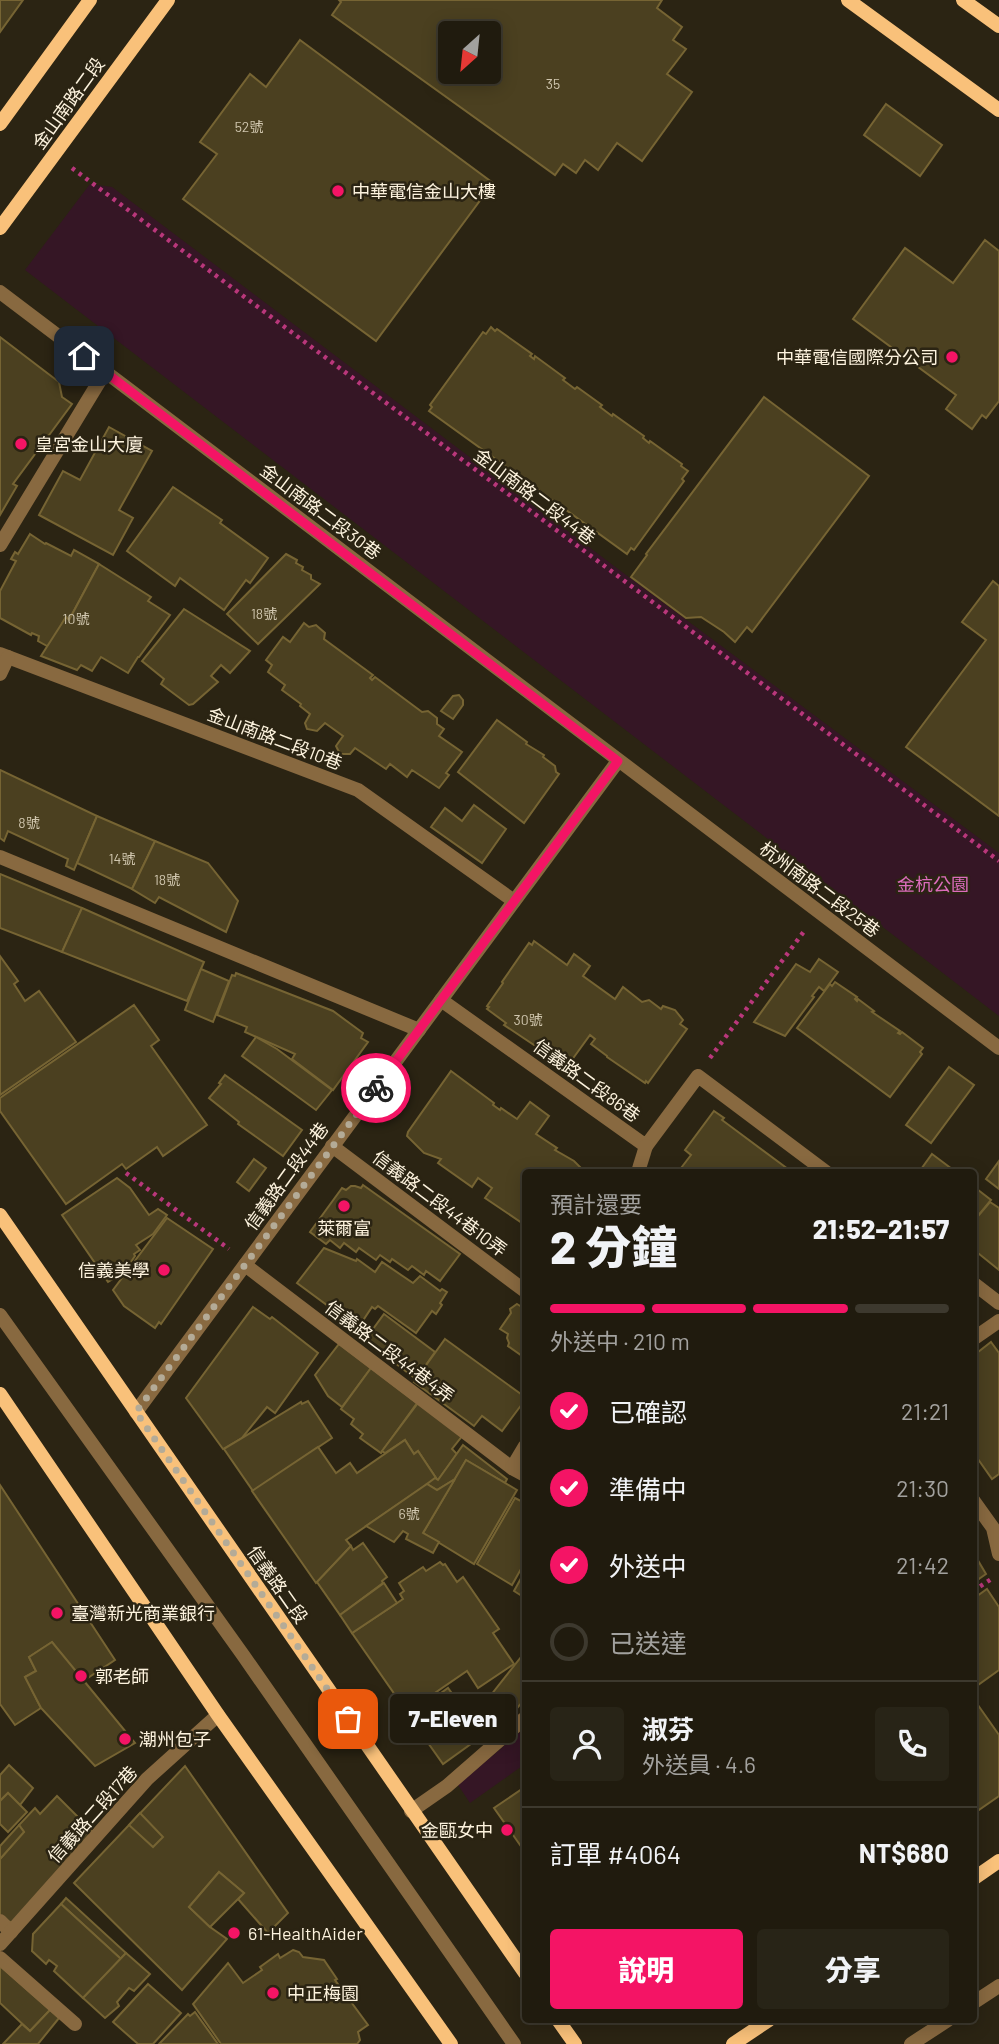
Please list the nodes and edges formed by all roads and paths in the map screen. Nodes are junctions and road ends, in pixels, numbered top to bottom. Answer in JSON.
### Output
{"nodes":[{"id":1,"x":90,"y":0,"type":"edge"},
{"id":2,"x":168,"y":0,"type":"edge"},
{"id":3,"x":848,"y":0,"type":"edge"},
{"id":4,"x":963,"y":0,"type":"edge"},
{"id":5,"x":999,"y":26,"type":"edge"},
{"id":6,"x":999,"y":110,"type":"edge"},
{"id":7,"x":0,"y":124,"type":"edge"},
{"id":8,"x":54,"y":155,"type":"junction"},
{"id":9,"x":0,"y":228,"type":"edge"},
{"id":10,"x":0,"y":292,"type":"edge"},
{"id":11,"x":105,"y":372,"type":"junction"},
{"id":12,"x":0,"y":545,"type":"edge"},
{"id":13,"x":4,"y":656,"type":"edge"},
{"id":14,"x":0,"y":674,"type":"edge"},
{"id":15,"x":618,"y":761,"type":"junction"},
{"id":16,"x":0,"y":856,"type":"edge"},
{"id":17,"x":999,"y":861,"type":"edge"},
{"id":18,"x":514,"y":901,"type":"junction"},
{"id":19,"x":818,"y":912,"type":"junction"},
{"id":20,"x":441,"y":1000,"type":"junction"},
{"id":21,"x":419,"y":1030,"type":"junction"},
{"id":22,"x":999,"y":1048,"type":"edge"},
{"id":23,"x":698,"y":1076,"type":"junction"},
{"id":24,"x":332,"y":1146,"type":"junction"},
{"id":25,"x":646,"y":1146,"type":"junction"},
{"id":26,"x":639,"y":1169,"type":"edge"},
{"id":27,"x":822,"y":1169,"type":"edge"},
{"id":28,"x":126,"y":1173,"type":"dead end"},
{"id":29,"x":0,"y":1215,"type":"edge"},
{"id":30,"x":245,"y":1265,"type":"junction"},
{"id":31,"x":977,"y":1286,"type":"edge"},
{"id":32,"x":522,"y":1289,"type":"edge"},
{"id":33,"x":999,"y":1303,"type":"edge"},
{"id":34,"x":0,"y":1315,"type":"edge"},
{"id":35,"x":999,"y":1321,"type":"edge"},
{"id":36,"x":977,"y":1336,"type":"edge"},
{"id":37,"x":0,"y":1394,"type":"edge"},
{"id":38,"x":136,"y":1412,"type":"junction"},
{"id":39,"x":519,"y":1471,"type":"edge"},
{"id":40,"x":977,"y":1506,"type":"edge"},
{"id":41,"x":999,"y":1554,"type":"edge"},
{"id":42,"x":999,"y":1574,"type":"edge"},
{"id":43,"x":977,"y":1588,"type":"edge"},
{"id":44,"x":218,"y":1715,"type":"junction"},
{"id":45,"x":522,"y":1721,"type":"edge"},
{"id":46,"x":411,"y":1811,"type":"junction"},
{"id":47,"x":999,"y":1861,"type":"edge"},
{"id":48,"x":977,"y":1876,"type":"edge"},
{"id":49,"x":0,"y":1922,"type":"edge"},
{"id":50,"x":11,"y":1932,"type":"junction"},
{"id":51,"x":0,"y":1944,"type":"edge"},
{"id":52,"x":0,"y":1958,"type":"edge"},
{"id":53,"x":522,"y":1969,"type":"edge"},
{"id":54,"x":999,"y":1986,"type":"edge"},
{"id":55,"x":977,"y":2000,"type":"edge"},
{"id":56,"x":560,"y":2023,"type":"edge"},
{"id":57,"x":764,"y":2023,"type":"edge"},
{"id":58,"x":943,"y":2023,"type":"edge"},
{"id":59,"x":75,"y":2024,"type":"dead end"},
{"id":60,"x":451,"y":2044,"type":"edge"},
{"id":61,"x":514,"y":2044,"type":"edge"},
{"id":62,"x":575,"y":2044,"type":"edge"},
{"id":63,"x":733,"y":2044,"type":"edge"},
{"id":64,"x":911,"y":2044,"type":"edge"}],
"edges":[{"from":1,"to":7,"type":"main road"},
{"from":2,"to":8,"type":"main road","name":"金山南路二段"},
{"from":3,"to":6,"type":"main road"},
{"from":4,"to":5,"type":"main road"},
{"from":8,"to":9,"type":"main road","name":"金山南路二段"},
{"from":8,"to":17,"type":"path","name":"金山南路二段44巷"},
{"from":10,"to":11,"type":"street","name":"金山南路二段30巷"},
{"from":11,"to":12,"type":"street"},
{"from":11,"to":15,"type":"street","name":"金山南路二段30巷"},
{"from":13,"to":14,"type":"street"},
{"from":13,"to":18,"type":"street","name":"金山南路二段10巷"},
{"from":15,"to":18,"type":"street","name":"信義路二段44巷"},
{"from":15,"to":19,"type":"street","name":"杭州南路二段25巷"},
{"from":16,"to":21,"type":"street"},
{"from":18,"to":20,"type":"street","name":"信義路二段44巷"},
{"from":19,"to":22,"type":"street","name":"杭州南路二段25巷"},
{"from":19,"to":23,"type":"path"},
{"from":20,"to":21,"type":"street","name":"信義路二段44巷"},
{"from":20,"to":25,"type":"street","name":"信義路二段86巷"},
{"from":21,"to":24,"type":"street","name":"信義路二段44巷"},
{"from":23,"to":25,"type":"street","name":"信義路二段86巷"},
{"from":23,"to":27,"type":"street"},
{"from":24,"to":30,"type":"street","name":"信義路二段44巷"},
{"from":24,"to":32,"type":"street","name":"信義路二段44巷10弄"},
{"from":25,"to":26,"type":"street"},
{"from":28,"to":30,"type":"path"},
{"from":29,"to":38,"type":"main road","name":"信義路二段"},
{"from":30,"to":38,"type":"street","name":"信義路二段44巷"},
{"from":30,"to":39,"type":"street","name":"信義路二段44巷4弄"},
{"from":31,"to":33,"type":"street"},
{"from":34,"to":61,"type":"street"},
{"from":35,"to":36,"type":"street"},
{"from":37,"to":44,"type":"main road"},
{"from":38,"to":46,"type":"main road","name":"信義路二段"},
{"from":40,"to":41,"type":"street"},
{"from":42,"to":43,"type":"path"},
{"from":44,"to":50,"type":"street","name":"信義路二段17巷"},
{"from":44,"to":60,"type":"main road"},
{"from":45,"to":46,"type":"street"},
{"from":46,"to":53,"type":"main road","name":"信義路二段"},
{"from":47,"to":48,"type":"main road"},
{"from":49,"to":50,"type":"street"},
{"from":50,"to":51,"type":"street","name":"信義路二段17巷"},
{"from":52,"to":59,"type":"street"},
{"from":54,"to":55,"type":"street"},
{"from":56,"to":62,"type":"main road"},
{"from":57,"to":63,"type":"main road"},
{"from":58,"to":64,"type":"street"}]}
